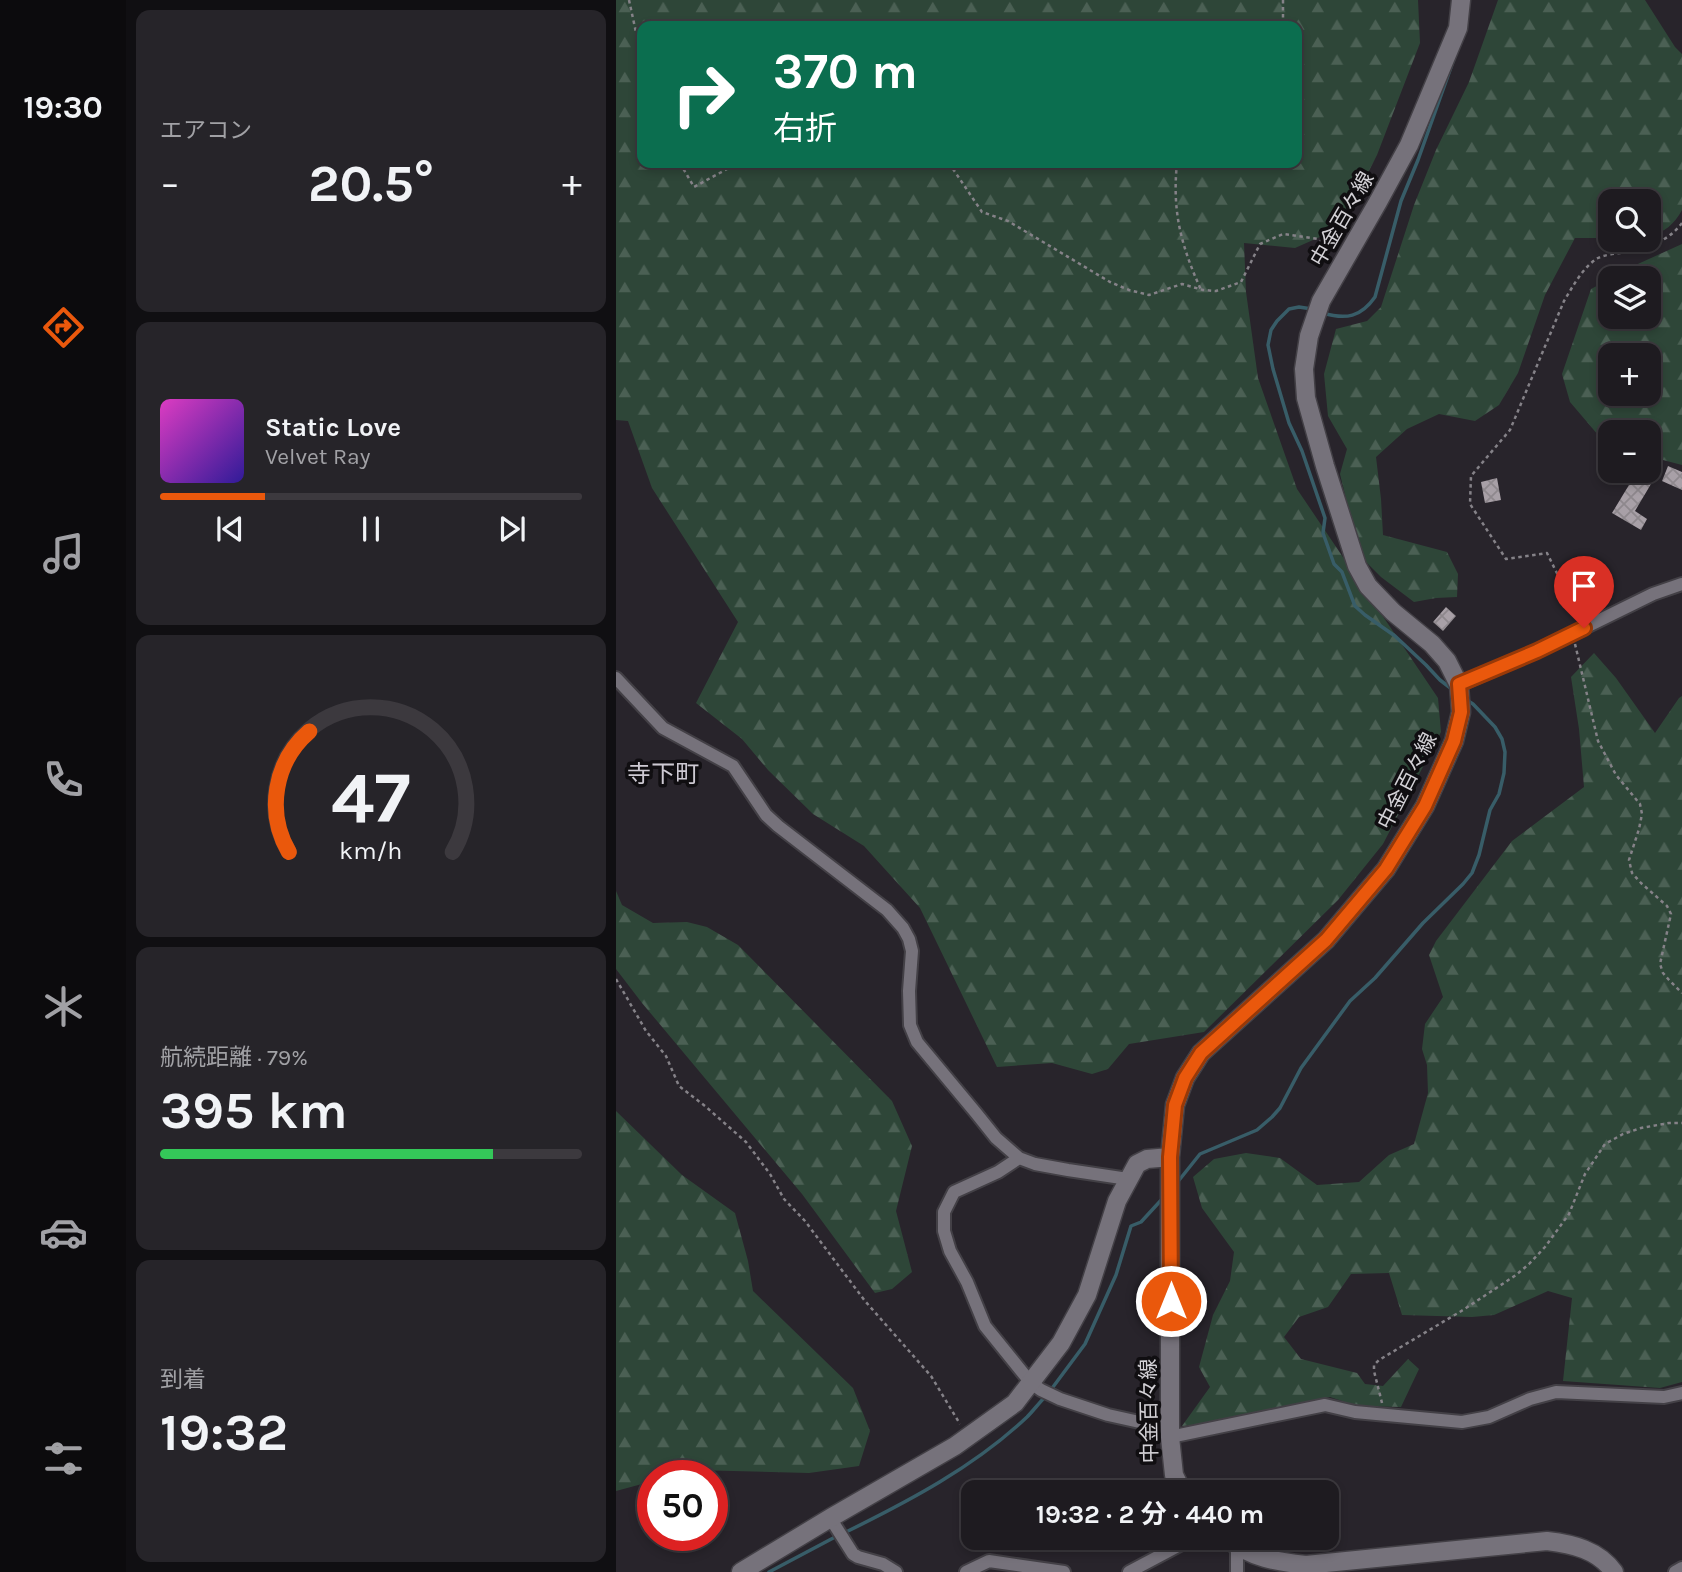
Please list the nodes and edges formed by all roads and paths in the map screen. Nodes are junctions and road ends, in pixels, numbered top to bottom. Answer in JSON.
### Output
{"nodes":[{"id":1,"x":629,"y":0,"type":"edge"},
{"id":2,"x":1283,"y":0,"type":"edge"},
{"id":3,"x":1461,"y":0,"type":"edge"},
{"id":4,"x":1283,"y":21,"type":"edge"},
{"id":5,"x":637,"y":37,"type":"edge"},
{"id":6,"x":683,"y":168,"type":"edge"},
{"id":7,"x":729,"y":168,"type":"edge"},
{"id":8,"x":952,"y":168,"type":"edge"},
{"id":9,"x":1176,"y":168,"type":"edge"},
{"id":10,"x":1682,"y":223,"type":"edge"},
{"id":11,"x":1345,"y":260,"type":"junction"},
{"id":12,"x":1201,"y":289,"type":"junction"},
{"id":13,"x":1682,"y":584,"type":"edge"},
{"id":14,"x":1584,"y":628,"type":"junction"},
{"id":15,"x":1570,"y":635,"type":"junction"},
{"id":16,"x":616,"y":678,"type":"edge"},
{"id":17,"x":1459,"y":684,"type":"junction"},
{"id":18,"x":616,"y":979,"type":"edge"},
{"id":19,"x":1682,"y":993,"type":"edge"},
{"id":20,"x":1682,"y":1123,"type":"edge"},
{"id":21,"x":1019,"y":1158,"type":"junction"},
{"id":22,"x":1170,"y":1164,"type":"junction"},
{"id":23,"x":1128,"y":1179,"type":"junction"},
{"id":24,"x":1036,"y":1387,"type":"junction"},
{"id":25,"x":1682,"y":1394,"type":"edge"},
{"id":26,"x":1385,"y":1415,"type":"junction"},
{"id":27,"x":1170,"y":1433,"type":"junction"},
{"id":28,"x":968,"y":1438,"type":"junction"},
{"id":29,"x":1176,"y":1480,"type":"edge"},
{"id":30,"x":833,"y":1521,"type":"junction"},
{"id":31,"x":1170,"y":1550,"type":"edge"},
{"id":32,"x":1233,"y":1550,"type":"edge"},
{"id":33,"x":1247,"y":1550,"type":"edge"},
{"id":34,"x":1682,"y":1568,"type":"edge"},
{"id":35,"x":741,"y":1572,"type":"edge"},
{"id":36,"x":896,"y":1572,"type":"edge"},
{"id":37,"x":966,"y":1572,"type":"edge"},
{"id":38,"x":1064,"y":1572,"type":"edge"},
{"id":39,"x":1129,"y":1572,"type":"edge"},
{"id":40,"x":1237,"y":1572,"type":"edge"},
{"id":41,"x":1614,"y":1572,"type":"edge"},
{"id":42,"x":1675,"y":1572,"type":"edge"}],
"edges":[{"from":1,"to":5,"type":"path"},
{"from":2,"to":4,"type":"path"},
{"from":3,"to":11,"type":"main road","name":"中金百々線"},
{"from":6,"to":7,"type":"path"},
{"from":8,"to":12,"type":"path"},
{"from":9,"to":12,"type":"path"},
{"from":10,"to":14,"type":"path"},
{"from":11,"to":12,"type":"path"},
{"from":11,"to":17,"type":"main road","name":"中金百々線"},
{"from":13,"to":14,"type":"street"},
{"from":14,"to":15,"type":"street"},
{"from":15,"to":17,"type":"street"},
{"from":15,"to":19,"type":"path"},
{"from":16,"to":21,"type":"street"},
{"from":17,"to":22,"type":"main road","name":"中金百々線"},
{"from":18,"to":28,"type":"path"},
{"from":20,"to":26,"type":"path"},
{"from":21,"to":23,"type":"street"},
{"from":21,"to":24,"type":"street"},
{"from":22,"to":23,"type":"main road"},
{"from":22,"to":27,"type":"main road","name":"中金百々線"},
{"from":23,"to":24,"type":"main road"},
{"from":24,"to":27,"type":"street"},
{"from":24,"to":28,"type":"main road"},
{"from":25,"to":26,"type":"street"},
{"from":26,"to":27,"type":"street"},
{"from":27,"to":29,"type":"main road","name":"中金百々線"},
{"from":28,"to":30,"type":"main road"},
{"from":30,"to":35,"type":"main road"},
{"from":30,"to":36,"type":"street"},
{"from":31,"to":39,"type":"street"},
{"from":32,"to":40,"type":"street"},
{"from":33,"to":41,"type":"main road"},
{"from":34,"to":42,"type":"street"},
{"from":37,"to":38,"type":"street"}]}
